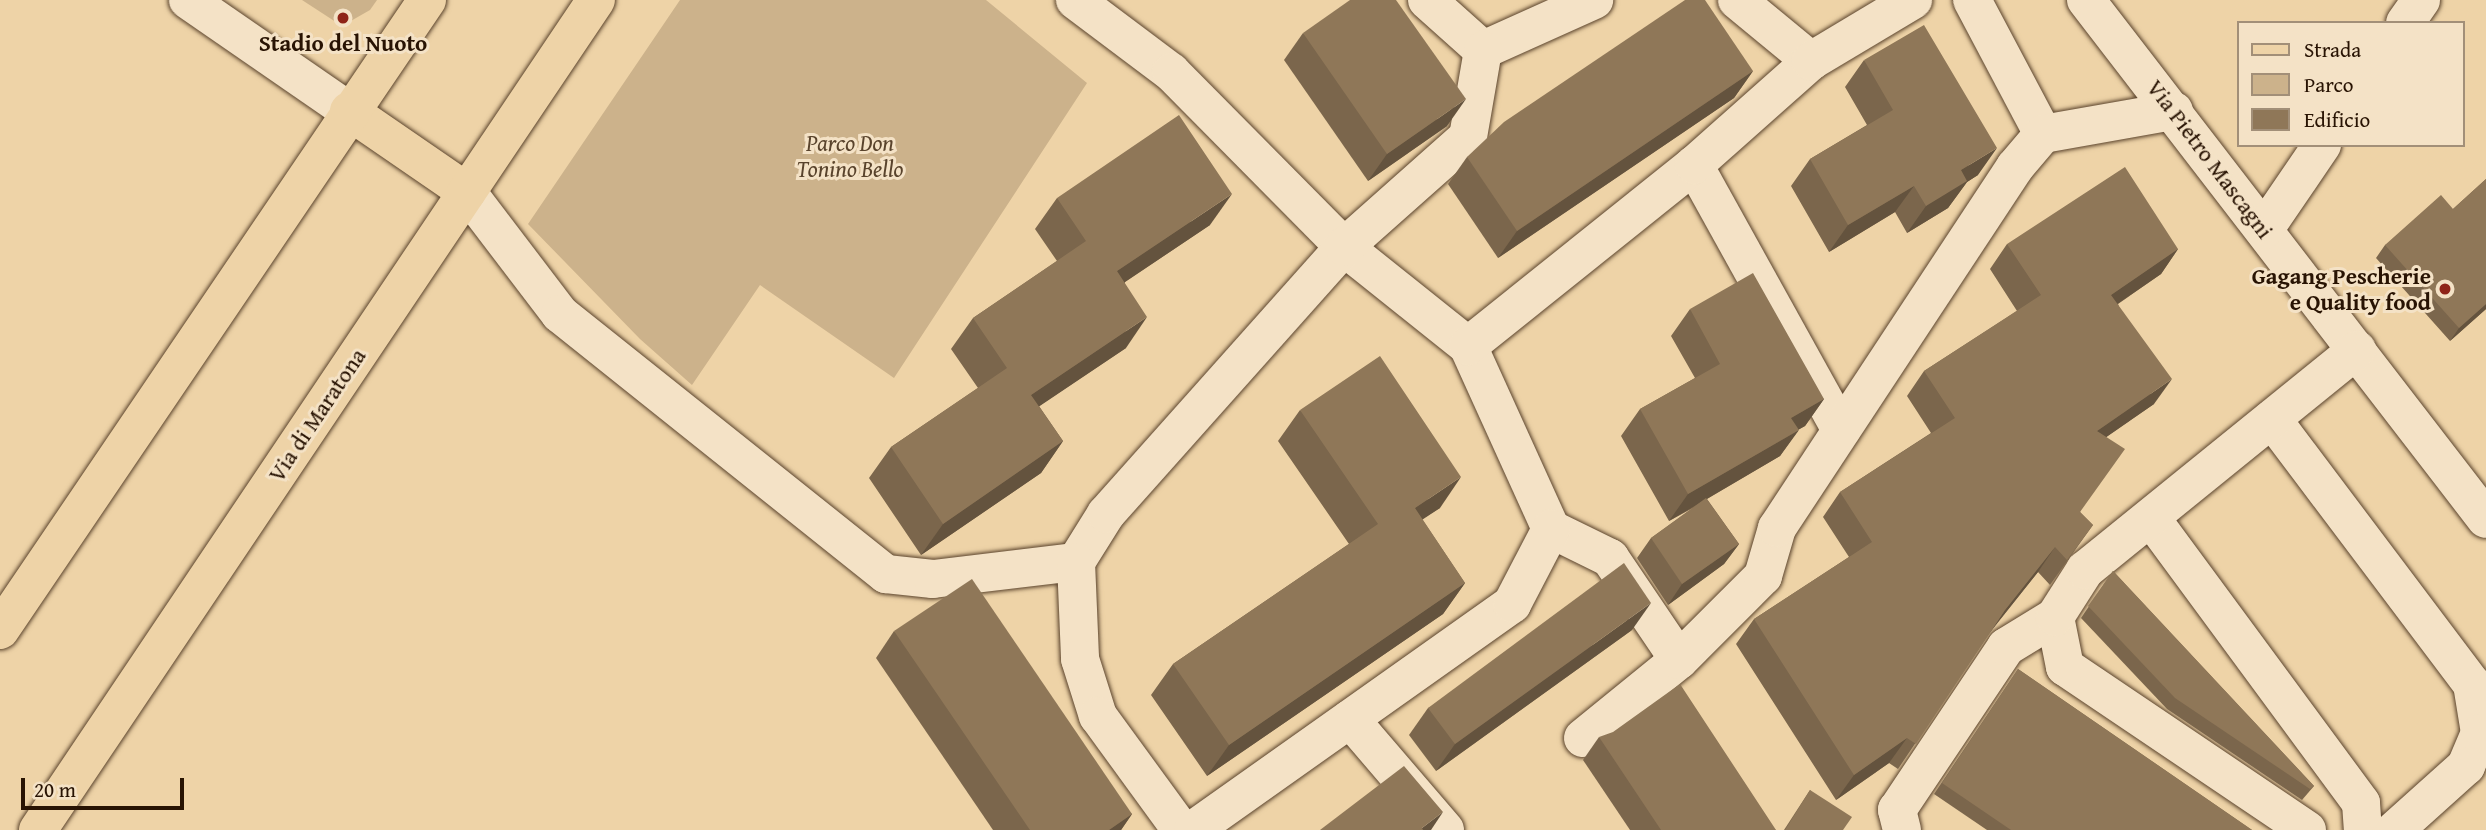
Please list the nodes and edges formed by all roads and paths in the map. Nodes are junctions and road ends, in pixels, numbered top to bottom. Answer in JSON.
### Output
{"nodes":[{"id":1,"x":188,"y":0,"type":"edge"},
{"id":2,"x":427,"y":0,"type":"edge"},
{"id":3,"x":596,"y":0,"type":"edge"},
{"id":4,"x":1075,"y":0,"type":"edge"},
{"id":5,"x":1427,"y":0,"type":"edge"},
{"id":6,"x":1594,"y":0,"type":"edge"},
{"id":7,"x":1737,"y":0,"type":"edge"},
{"id":8,"x":1913,"y":0,"type":"edge"},
{"id":9,"x":1972,"y":0,"type":"edge"},
{"id":10,"x":2086,"y":0,"type":"edge"},
{"id":11,"x":2421,"y":0,"type":"edge"},
{"id":12,"x":2406,"y":21,"type":"edge"},
{"id":13,"x":1483,"y":50,"type":"junction"},
{"id":14,"x":1811,"y":61,"type":"junction"},
{"id":15,"x":349,"y":111,"type":"junction"},
{"id":16,"x":2174,"y":111,"type":"junction"},
{"id":17,"x":2043,"y":134,"type":"junction"},
{"id":18,"x":2321,"y":147,"type":"edge"},
{"id":19,"x":1694,"y":165,"type":"junction"},
{"id":20,"x":467,"y":192,"type":"junction"},
{"id":21,"x":2264,"y":230,"type":"junction"},
{"id":22,"x":1344,"y":247,"type":"junction"},
{"id":23,"x":1468,"y":346,"type":"junction"},
{"id":24,"x":2357,"y":350,"type":"junction"},
{"id":25,"x":2272,"y":419,"type":"junction"},
{"id":26,"x":1841,"y":430,"type":"junction"},
{"id":27,"x":2151,"y":518,"type":"junction"},
{"id":28,"x":2486,"y":519,"type":"edge"},
{"id":29,"x":1551,"y":529,"type":"junction"},
{"id":30,"x":1076,"y":562,"type":"junction"},
{"id":31,"x":2055,"y":617,"type":"junction"},
{"id":32,"x":0,"y":630,"type":"edge"},
{"id":33,"x":1679,"y":660,"type":"junction"},
{"id":34,"x":1350,"y":719,"type":"junction"},
{"id":35,"x":1583,"y":738,"type":"dead end"},
{"id":36,"x":38,"y":830,"type":"edge"},
{"id":37,"x":1181,"y":830,"type":"edge"},
{"id":38,"x":1194,"y":830,"type":"edge"},
{"id":39,"x":1445,"y":830,"type":"edge"},
{"id":40,"x":1902,"y":830,"type":"edge"},
{"id":41,"x":2307,"y":830,"type":"edge"},
{"id":42,"x":2363,"y":830,"type":"edge"},
{"id":43,"x":2395,"y":830,"type":"edge"}],
"edges":[{"from":1,"to":15,"type":"street"},
{"from":2,"to":15,"type":"main road"},
{"from":3,"to":20,"type":"main road","name":"Via di Maratona"},
{"from":4,"to":22,"type":"street"},
{"from":5,"to":13,"type":"street"},
{"from":6,"to":13,"type":"street"},
{"from":7,"to":14,"type":"street"},
{"from":8,"to":14,"type":"street"},
{"from":9,"to":17,"type":"street"},
{"from":10,"to":16,"type":"street","name":"Via Pietro Mascagni"},
{"from":11,"to":12,"type":"street"},
{"from":13,"to":22,"type":"street"},
{"from":14,"to":19,"type":"street"},
{"from":15,"to":20,"type":"main road"},
{"from":15,"to":32,"type":"main road"},
{"from":16,"to":17,"type":"street"},
{"from":16,"to":21,"type":"street","name":"Via Pietro Mascagni"},
{"from":17,"to":26,"type":"street"},
{"from":18,"to":21,"type":"street"},
{"from":19,"to":23,"type":"street"},
{"from":19,"to":26,"type":"street"},
{"from":20,"to":30,"type":"street"},
{"from":20,"to":36,"type":"main road","name":"Via di Maratona"},
{"from":21,"to":24,"type":"street","name":"Via Pietro Mascagni"},
{"from":22,"to":23,"type":"street"},
{"from":22,"to":30,"type":"street"},
{"from":23,"to":29,"type":"street"},
{"from":24,"to":25,"type":"street"},
{"from":24,"to":28,"type":"street","name":"Via Pietro Mascagni"},
{"from":25,"to":27,"type":"street"},
{"from":25,"to":43,"type":"street"},
{"from":26,"to":33,"type":"street"},
{"from":27,"to":31,"type":"street"},
{"from":27,"to":42,"type":"street"},
{"from":29,"to":33,"type":"street"},
{"from":29,"to":34,"type":"street"},
{"from":30,"to":37,"type":"street"},
{"from":31,"to":40,"type":"street"},
{"from":31,"to":41,"type":"street"},
{"from":33,"to":35,"type":"street"},
{"from":34,"to":38,"type":"street"},
{"from":34,"to":39,"type":"street"}]}
